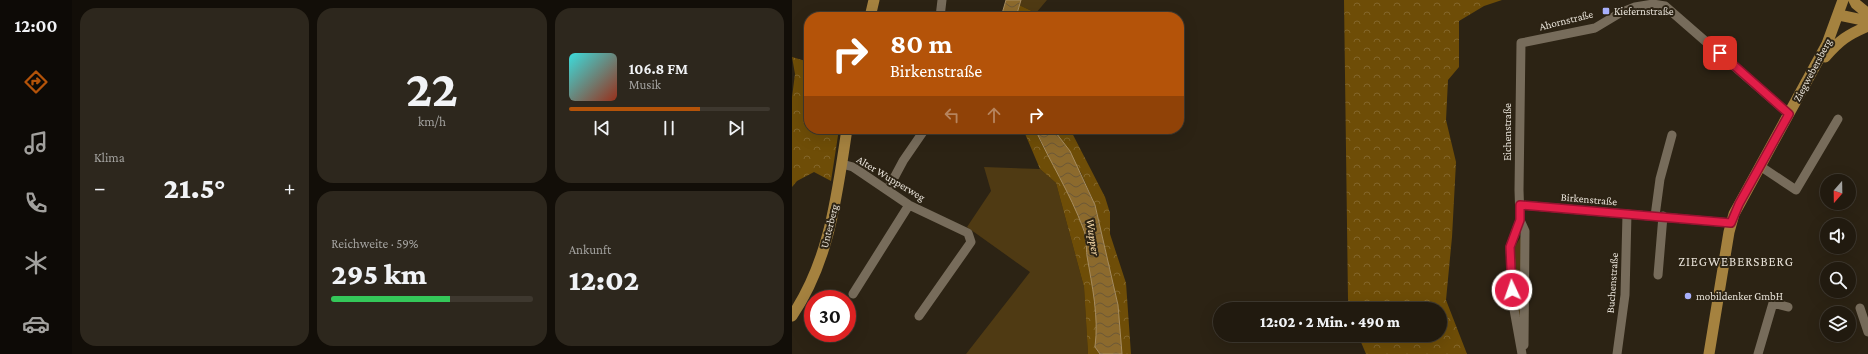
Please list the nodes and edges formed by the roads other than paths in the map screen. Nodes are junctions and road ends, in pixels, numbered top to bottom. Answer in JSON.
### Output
{"nodes":[{"id":1,"x":874,"y":0,"type":"edge"},
{"id":2,"x":942,"y":0,"type":"edge"},
{"id":3,"x":1843,"y":0,"type":"edge"},
{"id":4,"x":1854,"y":0,"type":"edge"},
{"id":5,"x":871,"y":12,"type":"edge"},
{"id":6,"x":941,"y":12,"type":"edge"},
{"id":7,"x":1868,"y":14,"type":"edge"},
{"id":8,"x":1839,"y":15,"type":"junction"},
{"id":9,"x":1868,"y":21,"type":"edge"},
{"id":10,"x":1868,"y":26,"type":"edge"},
{"id":11,"x":1521,"y":43,"type":"joint"},
{"id":12,"x":1811,"y":74,"type":"junction"},
{"id":13,"x":1789,"y":114,"type":"junction"},
{"id":14,"x":1838,"y":119,"type":"dead end"},
{"id":15,"x":846,"y":134,"type":"edge"},
{"id":16,"x":922,"y":134,"type":"edge"},
{"id":17,"x":1672,"y":135,"type":"dead end"},
{"id":18,"x":842,"y":164,"type":"junction"},
{"id":19,"x":1760,"y":166,"type":"junction"},
{"id":20,"x":888,"y":189,"type":"junction"},
{"id":21,"x":909,"y":205,"type":"junction"},
{"id":22,"x":1520,"y":205,"type":"junction"},
{"id":23,"x":1627,"y":214,"type":"junction"},
{"id":24,"x":1659,"y":216,"type":"junction"},
{"id":25,"x":1520,"y":220,"type":"junction"},
{"id":26,"x":1731,"y":223,"type":"junction"},
{"id":27,"x":1658,"y":275,"type":"dead end"},
{"id":28,"x":856,"y":291,"type":"edge"},
{"id":29,"x":1788,"y":307,"type":"dead end"},
{"id":30,"x":1860,"y":308,"type":"dead end"},
{"id":31,"x":792,"y":316,"type":"edge"},
{"id":32,"x":919,"y":316,"type":"dead end"},
{"id":33,"x":1868,"y":332,"type":"edge"},
{"id":34,"x":1522,"y":354,"type":"edge"},
{"id":35,"x":1617,"y":354,"type":"edge"},
{"id":36,"x":1709,"y":354,"type":"edge"},
{"id":37,"x":1758,"y":354,"type":"edge"}],
"edges":[{"from":1,"to":5,"type":"main road"},
{"from":2,"to":6,"type":"street"},
{"from":3,"to":8,"type":"main road","name":"Ziegwebersberg"},
{"from":4,"to":7,"type":"main road"},
{"from":8,"to":9,"type":"main road"},
{"from":8,"to":12,"type":"main road","name":"Ziegwebersberg"},
{"from":10,"to":12,"type":"main road"},
{"from":11,"to":13,"type":"street","name":"Ahornstraße"},
{"from":11,"to":22,"type":"street","name":"Eichenstraße"},
{"from":12,"to":13,"type":"main road","name":"Ziegwebersberg"},
{"from":13,"to":19,"type":"main road","name":"Ziegwebersberg"},
{"from":14,"to":19,"type":"street"},
{"from":15,"to":18,"type":"main road","name":"Unterberg"},
{"from":16,"to":20,"type":"street"},
{"from":17,"to":24,"type":"street"},
{"from":18,"to":20,"type":"street","name":"Alter Wupperweg"},
{"from":18,"to":31,"type":"main road","name":"Unterberg"},
{"from":19,"to":26,"type":"main road","name":"Ziegwebersberg"},
{"from":20,"to":21,"type":"street","name":"Alter Wupperweg"},
{"from":21,"to":28,"type":"street"},
{"from":21,"to":32,"type":"street","name":"Alter Wupperweg"},
{"from":22,"to":23,"type":"street","name":"Birkenstraße"},
{"from":22,"to":25,"type":"street","name":"Eichenstraße"},
{"from":23,"to":24,"type":"street","name":"Birkenstraße"},
{"from":23,"to":35,"type":"street","name":"Buchenstraße"},
{"from":24,"to":26,"type":"street","name":"Birkenstraße"},
{"from":24,"to":27,"type":"street"},
{"from":25,"to":34,"type":"street","name":"Eichenstraße"},
{"from":25,"to":34,"type":"street","name":"Eichenstraße"},
{"from":26,"to":36,"type":"main road","name":"Ziegwebersberg"},
{"from":29,"to":37,"type":"street"},
{"from":30,"to":33,"type":"street"}]}
